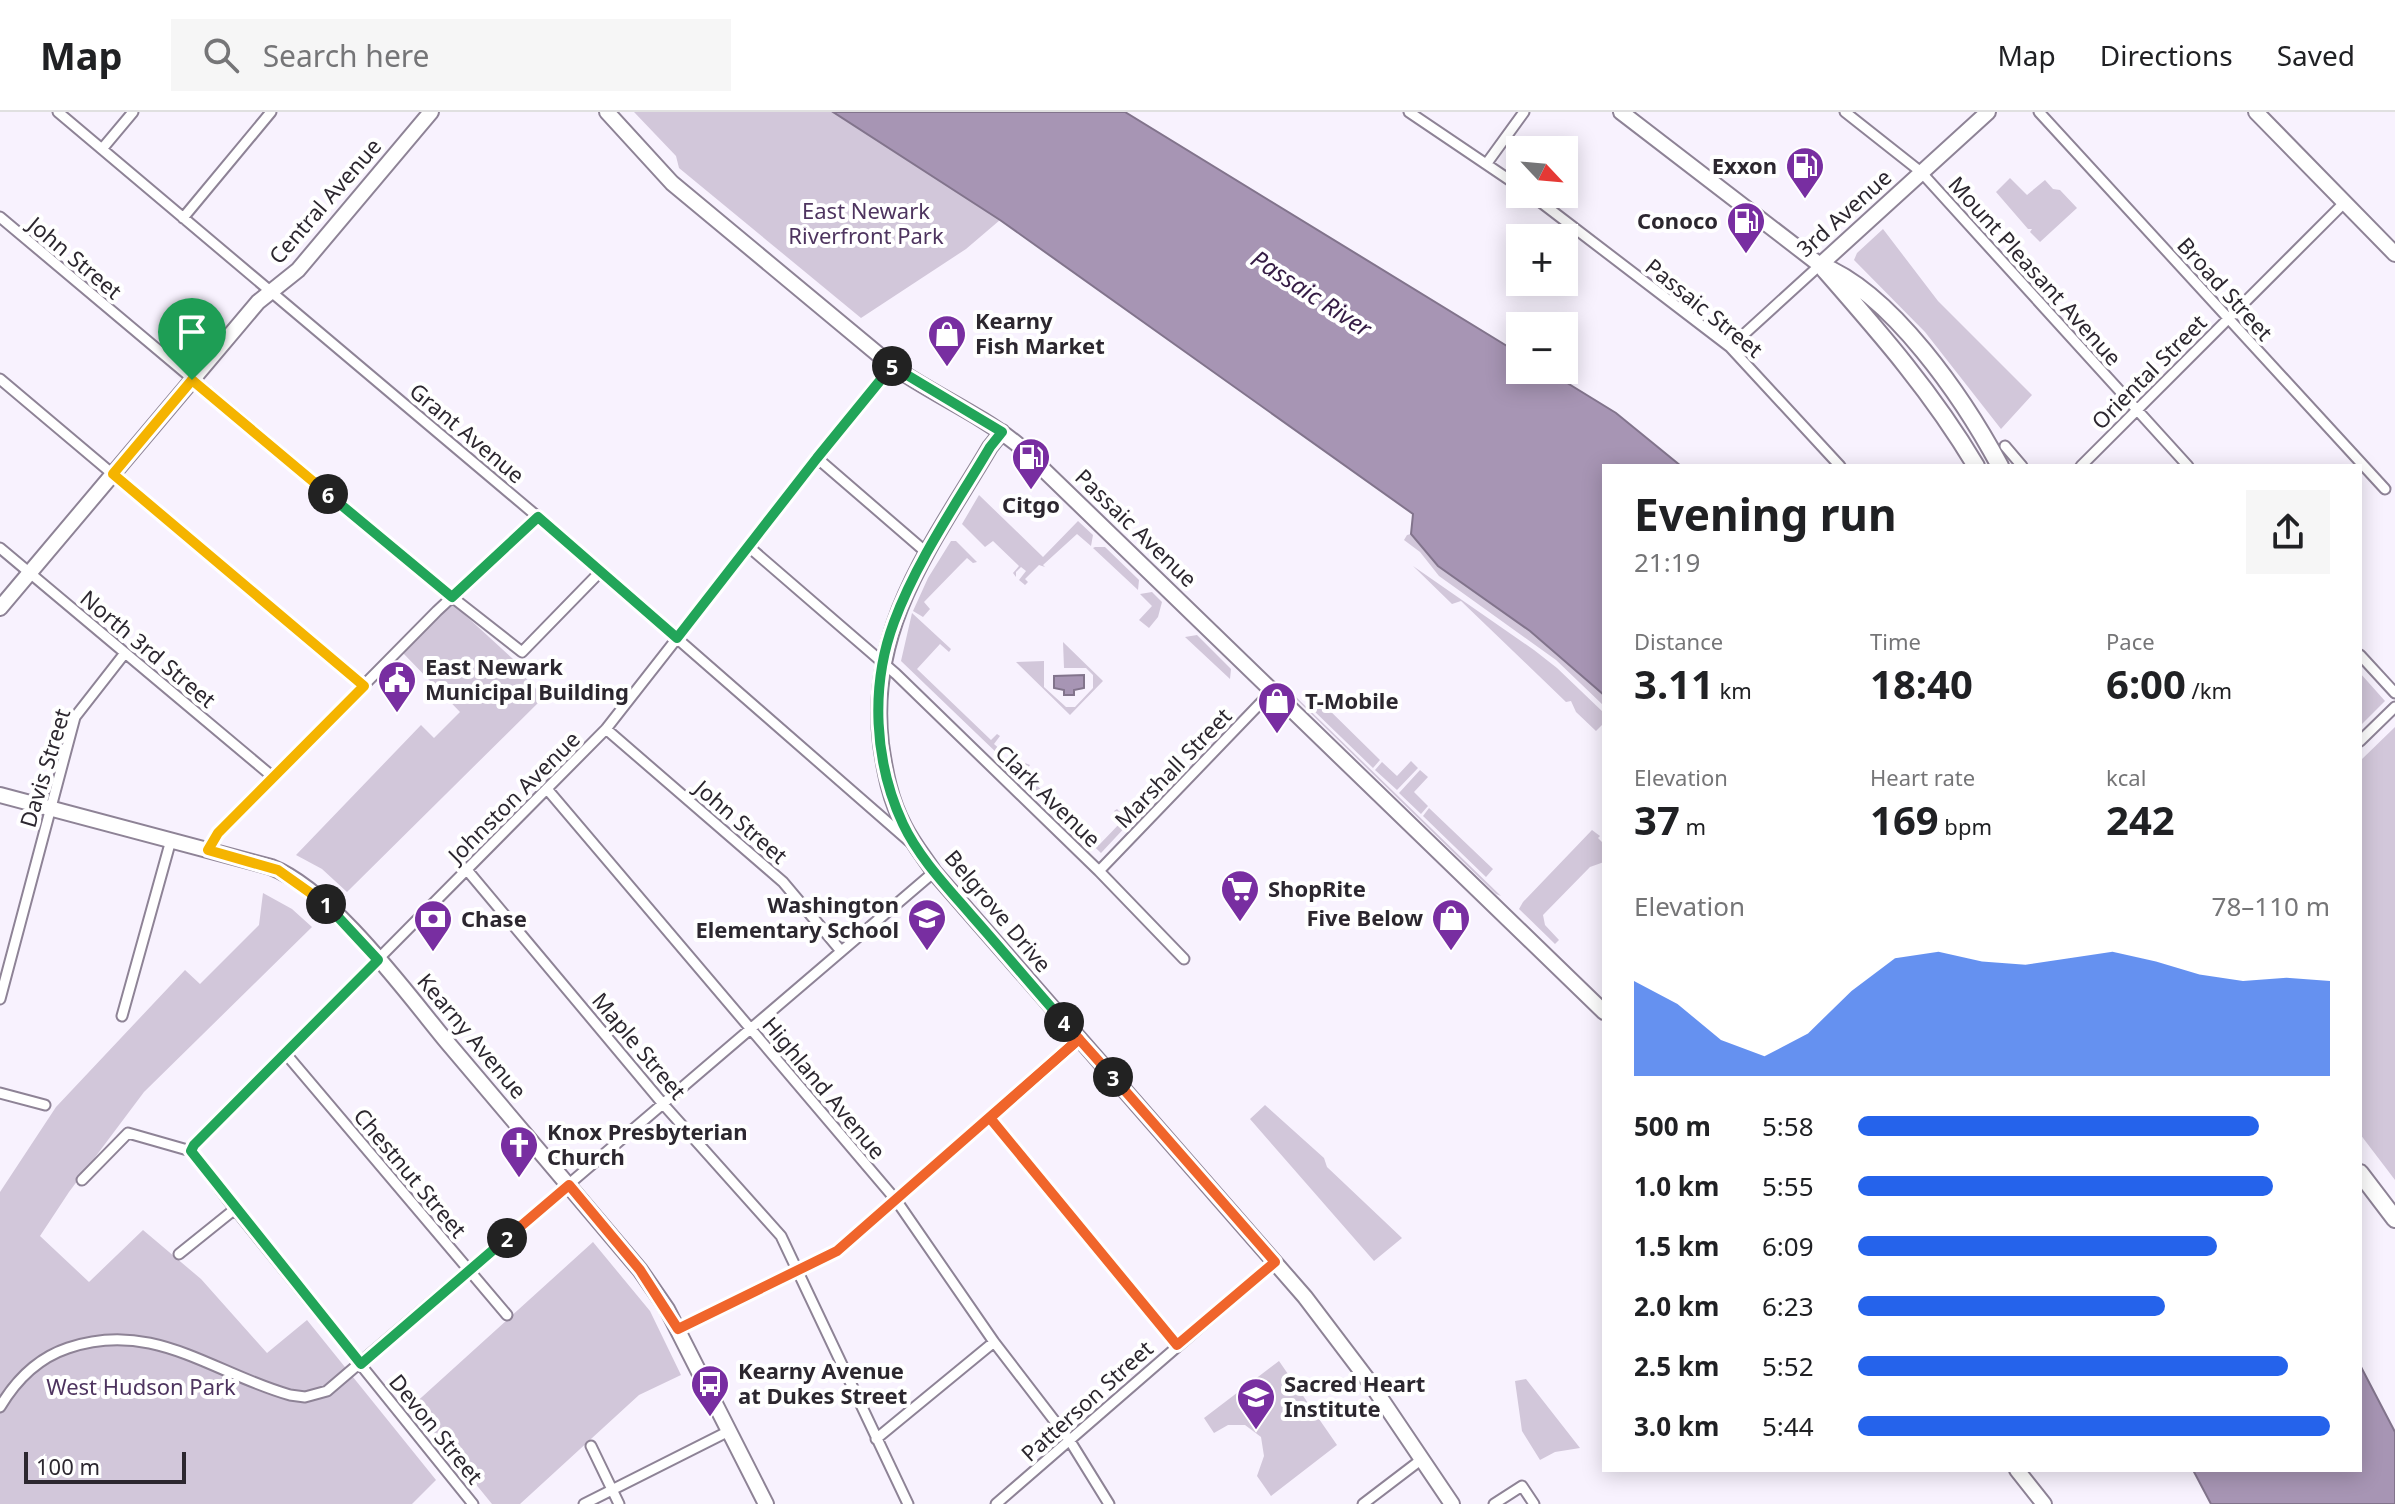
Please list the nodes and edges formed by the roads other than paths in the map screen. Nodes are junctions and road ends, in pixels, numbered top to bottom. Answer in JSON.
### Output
{"nodes":[{"id":1,"x":58,"y":112,"type":"edge"},
{"id":2,"x":133,"y":112,"type":"edge"},
{"id":3,"x":271,"y":112,"type":"edge"},
{"id":4,"x":431,"y":112,"type":"edge"},
{"id":5,"x":607,"y":112,"type":"edge"},
{"id":6,"x":1409,"y":112,"type":"edge"},
{"id":7,"x":1524,"y":112,"type":"edge"},
{"id":8,"x":1621,"y":112,"type":"edge"},
{"id":9,"x":1845,"y":112,"type":"edge"},
{"id":10,"x":1988,"y":112,"type":"edge"},
{"id":11,"x":2039,"y":112,"type":"edge"},
{"id":12,"x":2256,"y":112,"type":"edge"},
{"id":13,"x":102,"y":149,"type":"junction"},
{"id":14,"x":1487,"y":163,"type":"junction"},
{"id":15,"x":1921,"y":172,"type":"junction"},
{"id":16,"x":1506,"y":177,"type":"edge"},
{"id":17,"x":2345,"y":202,"type":"junction"},
{"id":18,"x":1548,"y":208,"type":"edge"},
{"id":19,"x":0,"y":217,"type":"edge"},
{"id":20,"x":183,"y":218,"type":"junction"},
{"id":21,"x":2395,"y":254,"type":"edge"},
{"id":22,"x":1820,"y":265,"type":"junction"},
{"id":23,"x":271,"y":292,"type":"junction"},
{"id":24,"x":2228,"y":319,"type":"junction"},
{"id":25,"x":1730,"y":347,"type":"junction"},
{"id":26,"x":891,"y":365,"type":"junction"},
{"id":27,"x":0,"y":379,"type":"edge"},
{"id":28,"x":192,"y":380,"type":"junction"},
{"id":29,"x":2137,"y":410,"type":"junction"},
{"id":30,"x":1002,"y":432,"type":"junction"},
{"id":31,"x":2005,"y":446,"type":"dead end"},
{"id":32,"x":817,"y":458,"type":"junction"},
{"id":33,"x":1838,"y":464,"type":"edge"},
{"id":34,"x":1975,"y":464,"type":"edge"},
{"id":35,"x":1999,"y":464,"type":"edge"},
{"id":36,"x":2020,"y":464,"type":"edge"},
{"id":37,"x":2083,"y":464,"type":"edge"},
{"id":38,"x":2186,"y":464,"type":"edge"},
{"id":39,"x":2362,"y":464,"type":"edge"},
{"id":40,"x":2362,"y":464,"type":"edge"},
{"id":41,"x":113,"y":474,"type":"junction"},
{"id":42,"x":2385,"y":489,"type":"dead end"},
{"id":43,"x":538,"y":517,"type":"junction"},
{"id":44,"x":749,"y":547,"type":"junction"},
{"id":45,"x":0,"y":548,"type":"edge"},
{"id":46,"x":927,"y":553,"type":"junction"},
{"id":47,"x":600,"y":572,"type":"junction"},
{"id":48,"x":30,"y":573,"type":"junction"},
{"id":49,"x":452,"y":597,"type":"junction"},
{"id":50,"x":0,"y":608,"type":"edge"},
{"id":51,"x":677,"y":638,"type":"junction"},
{"id":52,"x":125,"y":653,"type":"junction"},
{"id":53,"x":2362,"y":657,"type":"edge"},
{"id":54,"x":883,"y":663,"type":"junction"},
{"id":55,"x":364,"y":686,"type":"junction"},
{"id":56,"x":1273,"y":690,"type":"junction"},
{"id":57,"x":2395,"y":693,"type":"edge"},
{"id":58,"x":2395,"y":707,"type":"edge"},
{"id":59,"x":606,"y":729,"type":"junction"},
{"id":60,"x":2362,"y":739,"type":"edge"},
{"id":61,"x":273,"y":777,"type":"junction"},
{"id":62,"x":547,"y":789,"type":"junction"},
{"id":63,"x":0,"y":795,"type":"edge"},
{"id":64,"x":50,"y":808,"type":"junction"},
{"id":65,"x":171,"y":840,"type":"junction"},
{"id":66,"x":208,"y":850,"type":"junction"},
{"id":67,"x":920,"y":850,"type":"junction"},
{"id":68,"x":467,"y":870,"type":"junction"},
{"id":69,"x":1099,"y":871,"type":"junction"},
{"id":70,"x":934,"y":872,"type":"junction"},
{"id":71,"x":841,"y":951,"type":"junction"},
{"id":72,"x":1184,"y":959,"type":"dead end"},
{"id":73,"x":378,"y":960,"type":"junction"},
{"id":74,"x":0,"y":999,"type":"edge"},
{"id":75,"x":1602,"y":1010,"type":"edge"},
{"id":76,"x":122,"y":1016,"type":"dead end"},
{"id":77,"x":751,"y":1029,"type":"junction"},
{"id":78,"x":1079,"y":1039,"type":"junction"},
{"id":79,"x":286,"y":1054,"type":"junction"},
{"id":80,"x":0,"y":1093,"type":"edge"},
{"id":81,"x":663,"y":1104,"type":"junction"},
{"id":82,"x":45,"y":1105,"type":"dead end"},
{"id":83,"x":990,"y":1118,"type":"junction"},
{"id":84,"x":191,"y":1151,"type":"junction"},
{"id":85,"x":2362,"y":1175,"type":"edge"},
{"id":86,"x":82,"y":1180,"type":"dead end"},
{"id":87,"x":569,"y":1185,"type":"junction"},
{"id":88,"x":896,"y":1200,"type":"junction"},
{"id":89,"x":235,"y":1209,"type":"junction"},
{"id":90,"x":2395,"y":1218,"type":"edge"},
{"id":91,"x":179,"y":1254,"type":"dead end"},
{"id":92,"x":1275,"y":1262,"type":"junction"},
{"id":93,"x":469,"y":1271,"type":"junction"},
{"id":94,"x":797,"y":1271,"type":"junction"},
{"id":95,"x":507,"y":1315,"type":"dead end"},
{"id":96,"x":678,"y":1329,"type":"junction"},
{"id":97,"x":994,"y":1342,"type":"junction"},
{"id":98,"x":1177,"y":1345,"type":"junction"},
{"id":99,"x":361,"y":1364,"type":"junction"},
{"id":100,"x":0,"y":1407,"type":"edge"},
{"id":101,"x":729,"y":1431,"type":"junction"},
{"id":102,"x":876,"y":1439,"type":"junction"},
{"id":103,"x":1070,"y":1441,"type":"junction"},
{"id":104,"x":591,"y":1446,"type":"dead end"},
{"id":105,"x":1422,"y":1459,"type":"junction"},
{"id":106,"x":2019,"y":1472,"type":"edge"},
{"id":107,"x":612,"y":1490,"type":"junction"},
{"id":108,"x":473,"y":1504,"type":"edge"},
{"id":109,"x":584,"y":1504,"type":"edge"},
{"id":110,"x":619,"y":1504,"type":"edge"},
{"id":111,"x":766,"y":1504,"type":"edge"},
{"id":112,"x":908,"y":1504,"type":"edge"},
{"id":113,"x":996,"y":1504,"type":"edge"},
{"id":114,"x":1109,"y":1504,"type":"edge"},
{"id":115,"x":1363,"y":1504,"type":"edge"},
{"id":116,"x":1452,"y":1504,"type":"edge"},
{"id":117,"x":1494,"y":1504,"type":"edge"},
{"id":118,"x":1534,"y":1504,"type":"edge"},
{"id":119,"x":2044,"y":1504,"type":"edge"}],
"edges":[{"from":1,"to":13,"type":"street","name":"Grant Avenue"},
{"from":2,"to":13,"type":"street"},
{"from":3,"to":20,"type":"street"},
{"from":4,"to":23,"type":"main road","name":"Central Avenue"},
{"from":5,"to":26,"type":"main road","name":"Passaic Avenue"},
{"from":6,"to":14,"type":"street"},
{"from":7,"to":14,"type":"street"},
{"from":8,"to":22,"type":"main road"},
{"from":9,"to":15,"type":"street","name":"Mount Pleasant Avenue"},
{"from":10,"to":15,"type":"main road","name":"3rd Avenue"},
{"from":11,"to":24,"type":"street","name":"Broad Street"},
{"from":12,"to":17,"type":"main road"},
{"from":13,"to":20,"type":"street","name":"Grant Avenue"},
{"from":14,"to":16,"type":"street"},
{"from":15,"to":22,"type":"main road","name":"3rd Avenue"},
{"from":15,"to":29,"type":"street","name":"Mount Pleasant Avenue"},
{"from":17,"to":21,"type":"main road"},
{"from":17,"to":24,"type":"street","name":"Oriental Street"},
{"from":18,"to":25,"type":"street","name":"Passaic Street"},
{"from":19,"to":28,"type":"street","name":"John Street"},
{"from":20,"to":23,"type":"street","name":"Grant Avenue"},
{"from":22,"to":25,"type":"street","name":"3rd Avenue"},
{"from":22,"to":34,"type":"highway"},
{"from":22,"to":35,"type":"highway"},
{"from":23,"to":28,"type":"main road","name":"Central Avenue"},
{"from":23,"to":43,"type":"street","name":"Grant Avenue"},
{"from":24,"to":29,"type":"street","name":"Oriental Street"},
{"from":24,"to":39,"type":"street","name":"Broad Street"},
{"from":25,"to":33,"type":"street","name":"Passaic Street"},
{"from":26,"to":30,"type":"main road","name":"Passaic Avenue"},
{"from":26,"to":32,"type":"street","name":"Johnston Avenue"},
{"from":27,"to":41,"type":"street"},
{"from":28,"to":41,"type":"main road","name":"Central Avenue"},
{"from":28,"to":49,"type":"street","name":"John Street"},
{"from":29,"to":37,"type":"street","name":"Oriental Street"},
{"from":29,"to":38,"type":"street","name":"Mount Pleasant Avenue"},
{"from":30,"to":46,"type":"main road","name":"Belgrove Drive"},
{"from":30,"to":56,"type":"main road","name":"Passaic Avenue"},
{"from":31,"to":36,"type":"street"},
{"from":32,"to":44,"type":"street","name":"Johnston Avenue"},
{"from":32,"to":46,"type":"street"},
{"from":40,"to":42,"type":"street","name":"Broad Street"},
{"from":41,"to":48,"type":"main road","name":"Central Avenue"},
{"from":41,"to":55,"type":"street"},
{"from":43,"to":47,"type":"street","name":"Grant Avenue"},
{"from":43,"to":49,"type":"street"},
{"from":44,"to":51,"type":"street","name":"Johnston Avenue"},
{"from":44,"to":54,"type":"street","name":"Clark Avenue"},
{"from":45,"to":48,"type":"street","name":"North 3rd Street"},
{"from":46,"to":54,"type":"main road","name":"Belgrove Drive"},
{"from":47,"to":49,"type":"street","name":"John Street"},
{"from":47,"to":51,"type":"street","name":"Grant Avenue"},
{"from":48,"to":50,"type":"main road","name":"Central Avenue"},
{"from":48,"to":52,"type":"street","name":"North 3rd Street"},
{"from":49,"to":55,"type":"street"},
{"from":51,"to":59,"type":"street","name":"Johnston Avenue"},
{"from":51,"to":67,"type":"street","name":"Grant Avenue"},
{"from":52,"to":61,"type":"street","name":"North 3rd Street"},
{"from":52,"to":64,"type":"street","name":"Davis Street"},
{"from":53,"to":57,"type":"street"},
{"from":54,"to":67,"type":"main road","name":"Belgrove Drive"},
{"from":54,"to":69,"type":"street","name":"Clark Avenue"},
{"from":55,"to":61,"type":"street"},
{"from":56,"to":69,"type":"street","name":"Marshall Street"},
{"from":56,"to":75,"type":"main road","name":"Passaic Avenue"},
{"from":58,"to":60,"type":"street"},
{"from":59,"to":62,"type":"street","name":"Johnston Avenue"},
{"from":59,"to":71,"type":"street","name":"John Street"},
{"from":61,"to":66,"type":"street"},
{"from":62,"to":68,"type":"street","name":"Johnston Avenue"},
{"from":62,"to":77,"type":"street","name":"Highland Avenue"},
{"from":63,"to":64,"type":"main road","name":"Kearny Avenue"},
{"from":64,"to":65,"type":"main road","name":"Kearny Avenue"},
{"from":64,"to":74,"type":"street","name":"Davis Street"},
{"from":65,"to":66,"type":"main road","name":"Kearny Avenue"},
{"from":65,"to":76,"type":"street"},
{"from":66,"to":73,"type":"main road","name":"Kearny Avenue"},
{"from":67,"to":70,"type":"main road","name":"Belgrove Drive"},
{"from":68,"to":73,"type":"street","name":"Johnston Avenue"},
{"from":68,"to":81,"type":"street","name":"Maple Street"},
{"from":69,"to":72,"type":"street","name":"Clark Avenue"},
{"from":70,"to":71,"type":"street"},
{"from":70,"to":78,"type":"main road","name":"Belgrove Drive"},
{"from":71,"to":77,"type":"street"},
{"from":73,"to":79,"type":"street","name":"Johnston Avenue"},
{"from":73,"to":87,"type":"main road","name":"Kearny Avenue"},
{"from":77,"to":81,"type":"street"},
{"from":77,"to":88,"type":"street","name":"Highland Avenue"},
{"from":78,"to":83,"type":"street"},
{"from":78,"to":92,"type":"main road","name":"Belgrove Drive"},
{"from":79,"to":84,"type":"street","name":"Johnston Avenue"},
{"from":79,"to":93,"type":"street","name":"Chestnut Street"},
{"from":80,"to":82,"type":"street"},
{"from":81,"to":87,"type":"street"},
{"from":81,"to":94,"type":"street","name":"Maple Street"},
{"from":83,"to":88,"type":"street"},
{"from":83,"to":98,"type":"street"},
{"from":84,"to":86,"type":"street"},
{"from":84,"to":89,"type":"street","name":"Devon Street"},
{"from":85,"to":90,"type":"highway"},
{"from":87,"to":93,"type":"street"},
{"from":87,"to":96,"type":"main road","name":"Kearny Avenue"},
{"from":88,"to":94,"type":"street"},
{"from":88,"to":97,"type":"street","name":"Highland Avenue"},
{"from":89,"to":91,"type":"street"},
{"from":89,"to":99,"type":"street","name":"Devon Street"},
{"from":92,"to":98,"type":"street","name":"Patterson Street"},
{"from":92,"to":105,"type":"main road","name":"Belgrove Drive"},
{"from":93,"to":95,"type":"street","name":"Chestnut Street"},
{"from":93,"to":99,"type":"street"},
{"from":94,"to":96,"type":"street"},
{"from":94,"to":102,"type":"street","name":"Maple Street"},
{"from":96,"to":101,"type":"main road","name":"Kearny Avenue"},
{"from":97,"to":102,"type":"street"},
{"from":97,"to":103,"type":"street","name":"Highland Avenue"},
{"from":98,"to":103,"type":"street","name":"Patterson Street"},
{"from":99,"to":100,"type":"street"},
{"from":99,"to":108,"type":"street","name":"Devon Street"},
{"from":101,"to":107,"type":"street"},
{"from":101,"to":111,"type":"main road","name":"Kearny Avenue"},
{"from":102,"to":112,"type":"street","name":"Maple Street"},
{"from":103,"to":113,"type":"street","name":"Patterson Street"},
{"from":103,"to":114,"type":"street","name":"Highland Avenue"},
{"from":104,"to":107,"type":"street"},
{"from":105,"to":115,"type":"street"},
{"from":105,"to":116,"type":"main road","name":"Belgrove Drive"},
{"from":106,"to":119,"type":"main road"},
{"from":107,"to":109,"type":"street"},
{"from":107,"to":110,"type":"street"},
{"from":117,"to":118,"type":"street"}]}
